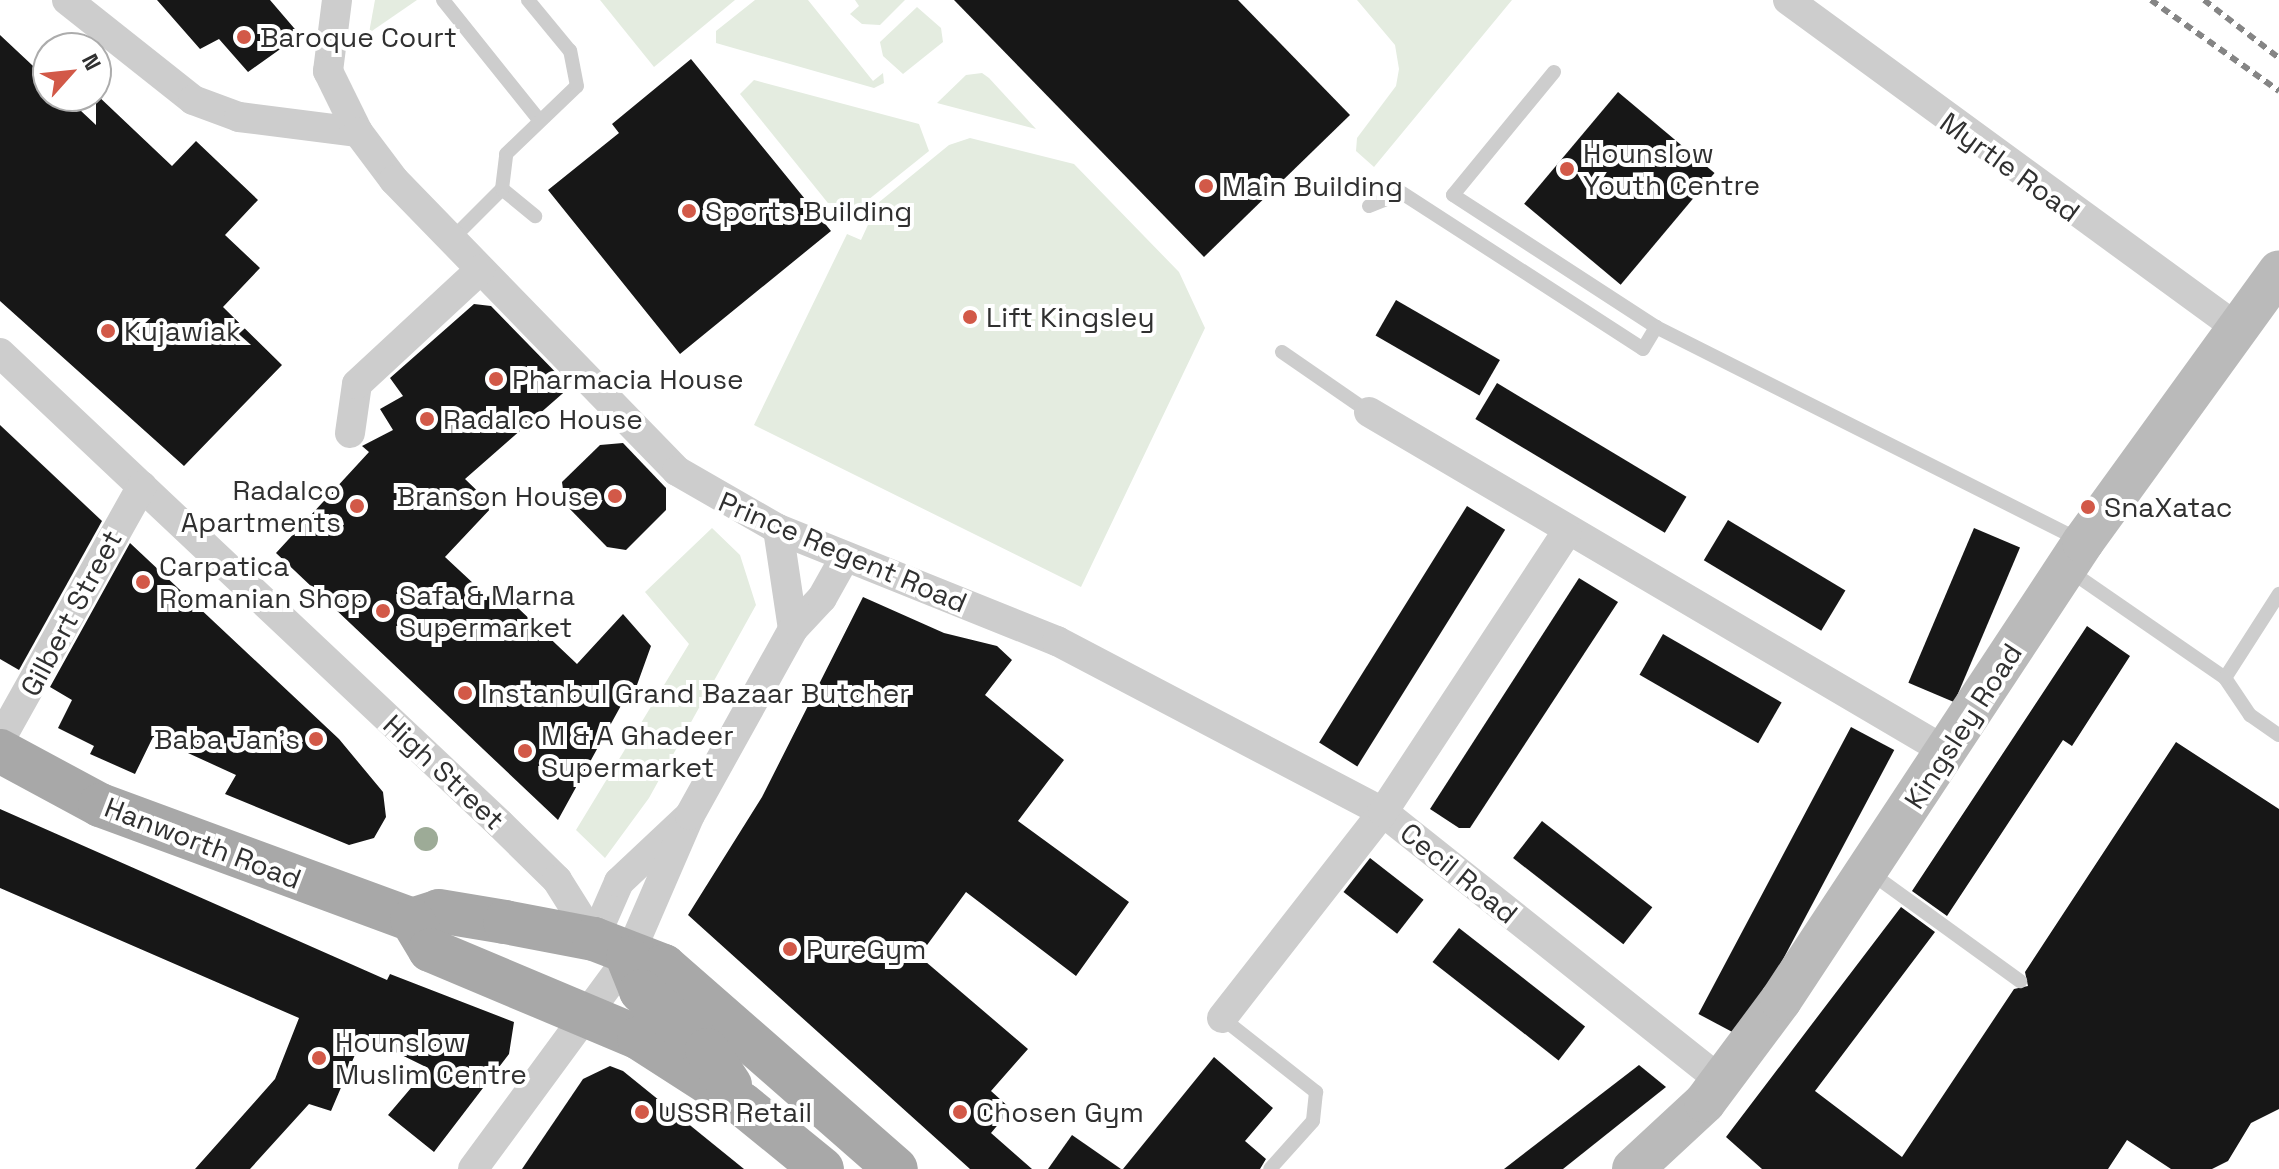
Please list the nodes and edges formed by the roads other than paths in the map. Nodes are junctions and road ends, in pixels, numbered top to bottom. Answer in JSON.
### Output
{"nodes":[{"id":1,"x":67,"y":0,"type":"edge"},
{"id":2,"x":337,"y":0,"type":"edge"},
{"id":3,"x":443,"y":0,"type":"edge"},
{"id":4,"x":528,"y":0,"type":"edge"},
{"id":5,"x":1788,"y":0,"type":"edge"},
{"id":6,"x":1554,"y":72,"type":"dead end"},
{"id":7,"x":539,"y":120,"type":"junction"},
{"id":8,"x":358,"y":132,"type":"junction"},
{"id":9,"x":502,"y":189,"type":"junction"},
{"id":10,"x":1369,"y":206,"type":"dead end"},
{"id":11,"x":535,"y":216,"type":"dead end"},
{"id":12,"x":452,"y":239,"type":"junction"},
{"id":13,"x":480,"y":270,"type":"junction"},
{"id":14,"x":2279,"y":271,"type":"edge"},
{"id":15,"x":1656,"y":327,"type":"junction"},
{"id":16,"x":2237,"y":328,"type":"junction"},
{"id":17,"x":1282,"y":352,"type":"dead end"},
{"id":18,"x":0,"y":353,"type":"edge"},
{"id":19,"x":1369,"y":412,"type":"joint"},
{"id":20,"x":350,"y":433,"type":"dead end"},
{"id":21,"x":142,"y":486,"type":"junction"},
{"id":22,"x":778,"y":529,"type":"junction"},
{"id":23,"x":1566,"y":533,"type":"junction"},
{"id":24,"x":2074,"y":555,"type":"junction"},
{"id":25,"x":845,"y":557,"type":"junction"},
{"id":26,"x":2279,"y":594,"type":"edge"},
{"id":27,"x":793,"y":629,"type":"junction"},
{"id":28,"x":2225,"y":678,"type":"junction"},
{"id":29,"x":2279,"y":735,"type":"edge"},
{"id":30,"x":0,"y":740,"type":"edge"},
{"id":31,"x":0,"y":751,"type":"edge"},
{"id":32,"x":1947,"y":752,"type":"junction"},
{"id":33,"x":1383,"y":812,"type":"junction"},
{"id":34,"x":690,"y":815,"type":"junction"},
{"id":35,"x":1868,"y":871,"type":"junction"},
{"id":36,"x":412,"y":920,"type":"junction"},
{"id":37,"x":611,"y":949,"type":"junction"},
{"id":38,"x":2020,"y":981,"type":"dead end"},
{"id":39,"x":593,"y":1013,"type":"junction"},
{"id":40,"x":1222,"y":1018,"type":"joint"},
{"id":41,"x":1721,"y":1081,"type":"junction"},
{"id":42,"x":742,"y":1104,"type":"junction"},
{"id":43,"x":484,"y":1165,"type":"edge"},
{"id":44,"x":822,"y":1169,"type":"edge"},
{"id":45,"x":896,"y":1169,"type":"edge"},
{"id":46,"x":1270,"y":1169,"type":"edge"},
{"id":47,"x":1633,"y":1169,"type":"edge"}],
"edges":[{"from":1,"to":8,"type":"street"},
{"from":2,"to":8,"type":"street","name":"Prince Regent Road"},
{"from":3,"to":7,"type":"lane"},
{"from":4,"to":7,"type":"lane"},
{"from":5,"to":16,"type":"street","name":"Myrtle Road"},
{"from":6,"to":15,"type":"lane"},
{"from":7,"to":9,"type":"lane"},
{"from":8,"to":12,"type":"street","name":"Prince Regent Road"},
{"from":9,"to":11,"type":"lane"},
{"from":9,"to":12,"type":"lane"},
{"from":10,"to":15,"type":"lane"},
{"from":12,"to":13,"type":"street","name":"Prince Regent Road"},
{"from":13,"to":20,"type":"street"},
{"from":13,"to":22,"type":"street","name":"Prince Regent Road"},
{"from":14,"to":16,"type":"street","name":"Kingsley Road"},
{"from":15,"to":24,"type":"lane"},
{"from":16,"to":24,"type":"street","name":"Kingsley Road"},
{"from":17,"to":19,"type":"lane"},
{"from":18,"to":21,"type":"street","name":"High Street"},
{"from":19,"to":23,"type":"street"},
{"from":21,"to":30,"type":"street","name":"Gilbert Street"},
{"from":21,"to":37,"type":"street","name":"High Street"},
{"from":22,"to":25,"type":"street","name":"Prince Regent Road"},
{"from":22,"to":27,"type":"street"},
{"from":23,"to":32,"type":"street"},
{"from":23,"to":33,"type":"street","name":"Cecil Road"},
{"from":24,"to":28,"type":"lane"},
{"from":24,"to":32,"type":"street","name":"Kingsley Road"},
{"from":25,"to":27,"type":"street"},
{"from":25,"to":33,"type":"street","name":"Prince Regent Road"},
{"from":26,"to":28,"type":"lane"},
{"from":27,"to":34,"type":"street"},
{"from":28,"to":29,"type":"lane"},
{"from":31,"to":36,"type":"main road","name":"Hanworth Road"},
{"from":32,"to":35,"type":"street","name":"Kingsley Road"},
{"from":33,"to":40,"type":"street"},
{"from":33,"to":41,"type":"street","name":"Cecil Road"},
{"from":34,"to":37,"type":"street"},
{"from":34,"to":37,"type":"street"},
{"from":35,"to":38,"type":"lane"},
{"from":35,"to":41,"type":"street","name":"Kingsley Road"},
{"from":36,"to":37,"type":"main road"},
{"from":36,"to":39,"type":"main road"},
{"from":37,"to":39,"type":"street"},
{"from":37,"to":42,"type":"main road"},
{"from":37,"to":45,"type":"main road"},
{"from":39,"to":42,"type":"main road"},
{"from":39,"to":43,"type":"street"},
{"from":40,"to":46,"type":"lane"},
{"from":41,"to":47,"type":"street","name":"Kingsley Road"},
{"from":42,"to":44,"type":"main road"}]}
